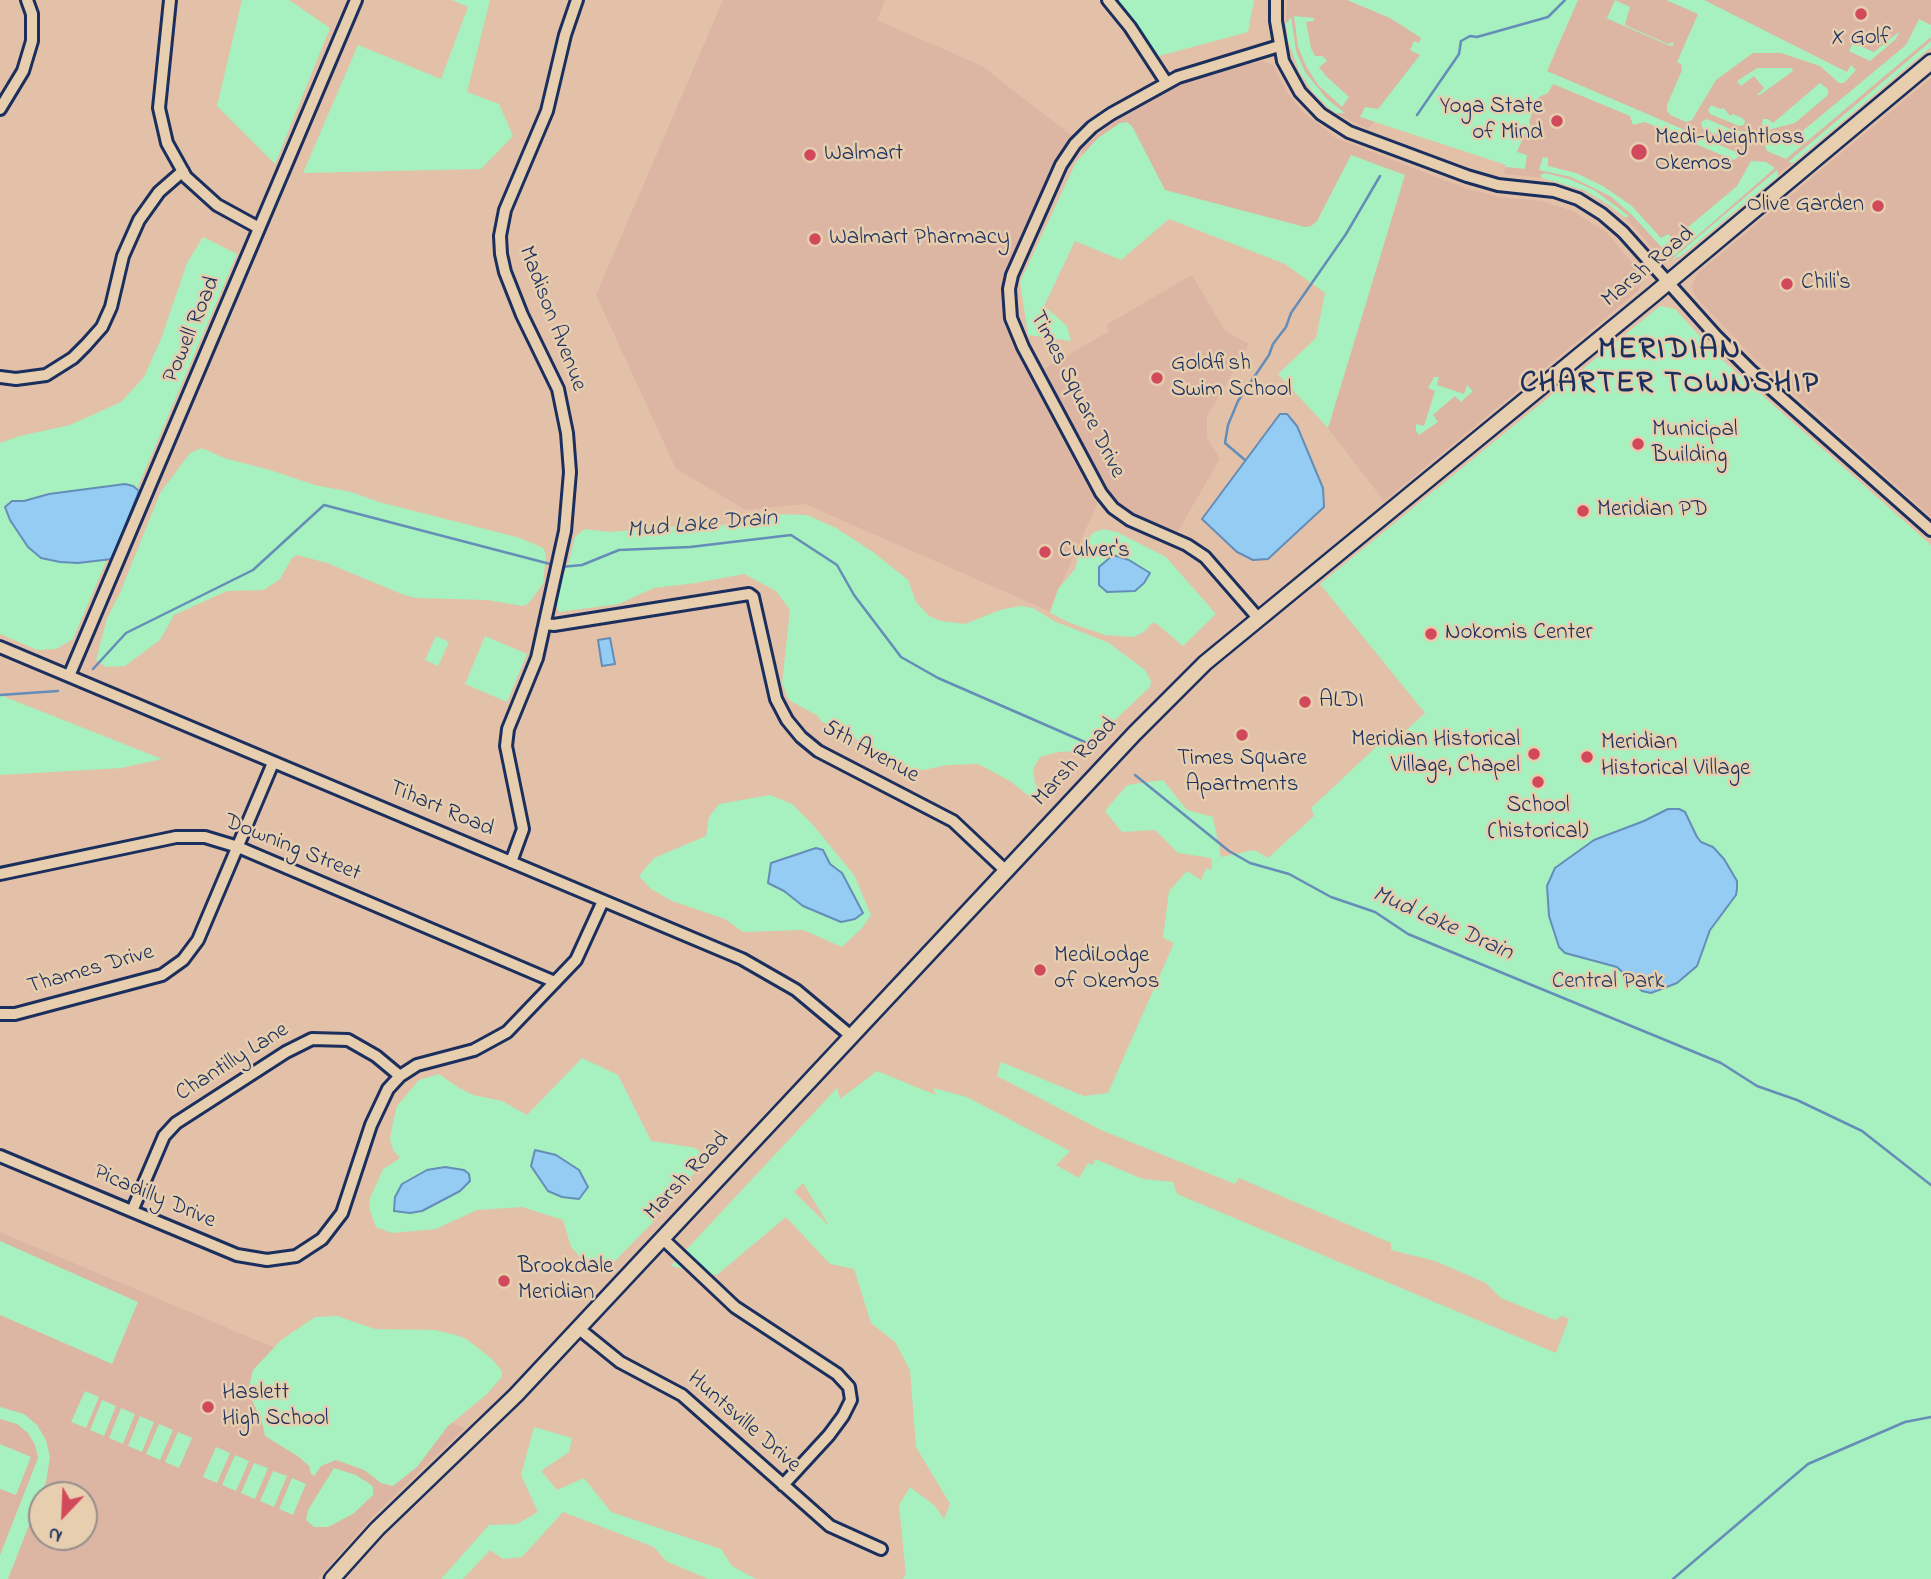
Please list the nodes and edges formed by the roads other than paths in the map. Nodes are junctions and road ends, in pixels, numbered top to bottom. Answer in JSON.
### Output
{"nodes":[{"id":1,"x":27,"y":0,"type":"edge"},
{"id":2,"x":170,"y":0,"type":"edge"},
{"id":3,"x":356,"y":0,"type":"edge"},
{"id":4,"x":578,"y":0,"type":"edge"},
{"id":5,"x":1108,"y":0,"type":"edge"},
{"id":6,"x":1276,"y":0,"type":"edge"},
{"id":7,"x":1279,"y":46,"type":"junction"},
{"id":8,"x":1931,"y":62,"type":"edge"},
{"id":9,"x":1166,"y":82,"type":"junction"},
{"id":10,"x":0,"y":109,"type":"edge"},
{"id":11,"x":183,"y":171,"type":"junction"},
{"id":12,"x":260,"y":228,"type":"junction"},
{"id":13,"x":1667,"y":283,"type":"junction"},
{"id":14,"x":0,"y":377,"type":"edge"},
{"id":15,"x":1931,"y":530,"type":"edge"},
{"id":16,"x":1259,"y":619,"type":"junction"},
{"id":17,"x":545,"y":624,"type":"junction"},
{"id":18,"x":0,"y":647,"type":"edge"},
{"id":19,"x":69,"y":676,"type":"junction"},
{"id":20,"x":273,"y":762,"type":"junction"},
{"id":21,"x":237,"y":847,"type":"junction"},
{"id":22,"x":511,"y":862,"type":"junction"},
{"id":23,"x":1006,"y":871,"type":"junction"},
{"id":24,"x":0,"y":874,"type":"edge"},
{"id":25,"x":603,"y":901,"type":"junction"},
{"id":26,"x":555,"y":982,"type":"junction"},
{"id":27,"x":0,"y":1014,"type":"edge"},
{"id":28,"x":851,"y":1036,"type":"junction"},
{"id":29,"x":400,"y":1076,"type":"junction"},
{"id":30,"x":0,"y":1156,"type":"edge"},
{"id":31,"x":132,"y":1211,"type":"junction"},
{"id":32,"x":662,"y":1238,"type":"junction"},
{"id":33,"x":578,"y":1328,"type":"junction"},
{"id":34,"x":783,"y":1485,"type":"junction"},
{"id":35,"x":881,"y":1549,"type":"dead end"},
{"id":36,"x":332,"y":1579,"type":"edge"}],
"edges":[{"from":1,"to":10,"type":"street"},
{"from":2,"to":11,"type":"street"},
{"from":3,"to":12,"type":"street","name":"Powell Road"},
{"from":4,"to":17,"type":"street","name":"Madison Avenue"},
{"from":5,"to":9,"type":"street"},
{"from":6,"to":7,"type":"street"},
{"from":7,"to":9,"type":"street","name":"Times Square Drive"},
{"from":7,"to":13,"type":"street"},
{"from":8,"to":13,"type":"main road","name":"Marsh Road"},
{"from":9,"to":16,"type":"street","name":"Times Square Drive"},
{"from":11,"to":12,"type":"street"},
{"from":11,"to":14,"type":"street"},
{"from":12,"to":19,"type":"street","name":"Powell Road"},
{"from":13,"to":15,"type":"street"},
{"from":13,"to":16,"type":"main road","name":"Marsh Road"},
{"from":16,"to":23,"type":"main road","name":"Marsh Road"},
{"from":17,"to":22,"type":"street","name":"Madison Avenue"},
{"from":17,"to":23,"type":"street","name":"5th Avenue"},
{"from":18,"to":19,"type":"street","name":"Tihart Road"},
{"from":19,"to":20,"type":"street","name":"Tihart Road"},
{"from":20,"to":21,"type":"street","name":"Thames Drive"},
{"from":20,"to":22,"type":"street","name":"Tihart Road"},
{"from":21,"to":24,"type":"street","name":"Downing Street"},
{"from":21,"to":26,"type":"street","name":"Downing Street"},
{"from":21,"to":27,"type":"street","name":"Thames Drive"},
{"from":22,"to":25,"type":"street","name":"Tihart Road"},
{"from":23,"to":28,"type":"main road","name":"Marsh Road"},
{"from":25,"to":26,"type":"street"},
{"from":25,"to":28,"type":"street","name":"Tihart Road"},
{"from":26,"to":29,"type":"street"},
{"from":28,"to":32,"type":"main road","name":"Marsh Road"},
{"from":29,"to":31,"type":"street","name":"Chantilly Lane"},
{"from":29,"to":31,"type":"street","name":"Picadilly Drive"},
{"from":30,"to":31,"type":"street","name":"Picadilly Drive"},
{"from":32,"to":33,"type":"main road","name":"Marsh Road"},
{"from":32,"to":34,"type":"street"},
{"from":33,"to":34,"type":"street","name":"Huntsville Drive"},
{"from":33,"to":36,"type":"main road","name":"Marsh Road"},
{"from":34,"to":35,"type":"street","name":"Huntsville Drive"}]}
